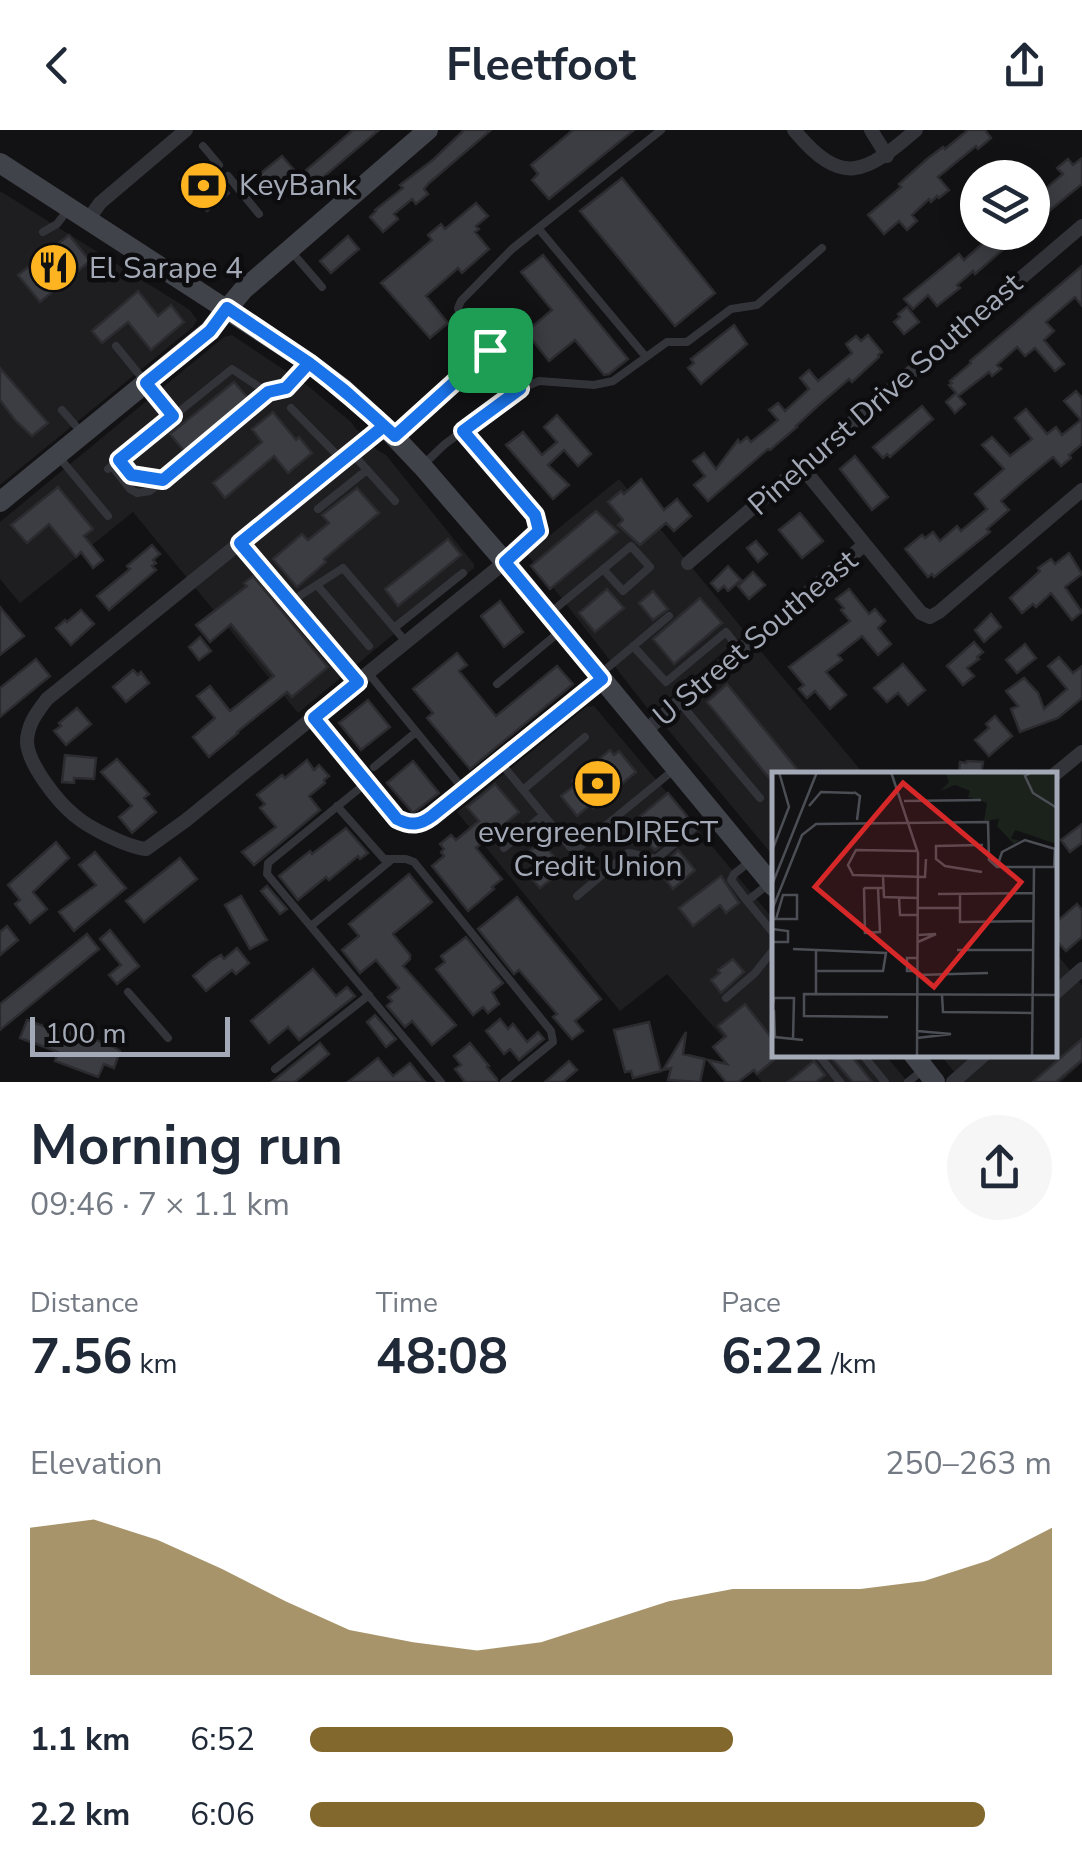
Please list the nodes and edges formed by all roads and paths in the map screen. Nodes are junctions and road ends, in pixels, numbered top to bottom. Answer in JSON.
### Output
{"nodes":[{"id":1,"x":186,"y":130,"type":"edge"},
{"id":2,"x":428,"y":130,"type":"edge"},
{"id":3,"x":661,"y":130,"type":"edge"},
{"id":4,"x":794,"y":130,"type":"edge"},
{"id":5,"x":871,"y":130,"type":"edge"},
{"id":6,"x":916,"y":130,"type":"edge"},
{"id":7,"x":202,"y":146,"type":"dead end"},
{"id":8,"x":886,"y":156,"type":"junction"},
{"id":9,"x":0,"y":163,"type":"edge"},
{"id":10,"x":219,"y":165,"type":"dead end"},
{"id":11,"x":228,"y":176,"type":"dead end"},
{"id":12,"x":70,"y":208,"type":"junction"},
{"id":13,"x":259,"y":214,"type":"dead end"},
{"id":14,"x":88,"y":220,"type":"junction"},
{"id":15,"x":1082,"y":226,"type":"edge"},
{"id":16,"x":538,"y":228,"type":"junction"},
{"id":17,"x":43,"y":232,"type":"dead end"},
{"id":18,"x":822,"y":248,"type":"dead end"},
{"id":19,"x":290,"y":250,"type":"junction"},
{"id":20,"x":322,"y":288,"type":"dead end"},
{"id":21,"x":227,"y":308,"type":"junction"},
{"id":22,"x":116,"y":346,"type":"dead end"},
{"id":23,"x":490,"y":350,"type":"junction"},
{"id":24,"x":646,"y":357,"type":"junction"},
{"id":25,"x":309,"y":363,"type":"junction"},
{"id":26,"x":146,"y":383,"type":"junction"},
{"id":27,"x":520,"y":389,"type":"junction"},
{"id":28,"x":268,"y":392,"type":"junction"},
{"id":29,"x":291,"y":408,"type":"dead end"},
{"id":30,"x":62,"y":410,"type":"dead end"},
{"id":31,"x":173,"y":416,"type":"junction"},
{"id":32,"x":389,"y":431,"type":"junction"},
{"id":33,"x":463,"y":431,"type":"junction"},
{"id":34,"x":83,"y":435,"type":"junction"},
{"id":35,"x":58,"y":456,"type":"junction"},
{"id":36,"x":347,"y":456,"type":"junction"},
{"id":37,"x":113,"y":465,"type":"junction"},
{"id":38,"x":422,"y":466,"type":"junction"},
{"id":39,"x":801,"y":466,"type":"junction"},
{"id":40,"x":366,"y":470,"type":"junction"},
{"id":41,"x":163,"y":480,"type":"junction"},
{"id":42,"x":1082,"y":490,"type":"edge"},
{"id":43,"x":395,"y":501,"type":"dead end"},
{"id":44,"x":0,"y":502,"type":"edge"},
{"id":45,"x":318,"y":509,"type":"dead end"},
{"id":46,"x":108,"y":516,"type":"dead end"},
{"id":47,"x":240,"y":543,"type":"junction"},
{"id":48,"x":864,"y":545,"type":"junction"},
{"id":49,"x":505,"y":562,"type":"junction"},
{"id":50,"x":688,"y":563,"type":"dead end"},
{"id":51,"x":604,"y":569,"type":"junction"},
{"id":52,"x":463,"y":573,"type":"dead end"},
{"id":53,"x":317,"y":584,"type":"junction"},
{"id":54,"x":290,"y":602,"type":"junction"},
{"id":55,"x":669,"y":616,"type":"dead end"},
{"id":56,"x":555,"y":622,"type":"junction"},
{"id":57,"x":394,"y":628,"type":"junction"},
{"id":58,"x":406,"y":643,"type":"junction"},
{"id":59,"x":369,"y":646,"type":"dead end"},
{"id":60,"x":633,"y":646,"type":"junction"},
{"id":61,"x":741,"y":650,"type":"junction"},
{"id":62,"x":688,"y":664,"type":"junction"},
{"id":63,"x":600,"y":677,"type":"junction"},
{"id":64,"x":364,"y":678,"type":"junction"},
{"id":65,"x":703,"y":683,"type":"junction"},
{"id":66,"x":498,"y":684,"type":"dead end"},
{"id":67,"x":680,"y":703,"type":"junction"},
{"id":68,"x":314,"y":718,"type":"junction"},
{"id":69,"x":645,"y":731,"type":"junction"},
{"id":70,"x":416,"y":732,"type":"junction"},
{"id":71,"x":586,"y":738,"type":"dead end"},
{"id":72,"x":1082,"y":752,"type":"edge"},
{"id":73,"x":500,"y":762,"type":"junction"},
{"id":74,"x":374,"y":766,"type":"dead end"},
{"id":75,"x":676,"y":768,"type":"junction"},
{"id":76,"x":1057,"y":773,"type":"edge"},
{"id":77,"x":366,"y":782,"type":"junction"},
{"id":78,"x":464,"y":790,"type":"junction"},
{"id":79,"x":523,"y":790,"type":"junction"},
{"id":80,"x":760,"y":798,"type":"dead end"},
{"id":81,"x":337,"y":806,"type":"junction"},
{"id":82,"x":713,"y":812,"type":"junction"},
{"id":83,"x":543,"y":815,"type":"junction"},
{"id":84,"x":504,"y":848,"type":"dead end"},
{"id":85,"x":390,"y":860,"type":"junction"},
{"id":86,"x":752,"y":860,"type":"junction"},
{"id":87,"x":771,"y":879,"type":"edge"},
{"id":88,"x":577,"y":896,"type":"dead end"},
{"id":89,"x":748,"y":902,"type":"junction"},
{"id":90,"x":311,"y":926,"type":"junction"},
{"id":91,"x":772,"y":932,"type":"edge"},
{"id":92,"x":772,"y":952,"type":"edge"},
{"id":93,"x":1082,"y":970,"type":"edge"},
{"id":94,"x":1059,"y":985,"type":"edge"},
{"id":95,"x":128,"y":992,"type":"dead end"},
{"id":96,"x":369,"y":996,"type":"junction"},
{"id":97,"x":726,"y":998,"type":"dead end"},
{"id":98,"x":168,"y":1038,"type":"dead end"},
{"id":99,"x":820,"y":1057,"type":"edge"},
{"id":100,"x":864,"y":1057,"type":"edge"},
{"id":101,"x":982,"y":1057,"type":"edge"},
{"id":102,"x":275,"y":1068,"type":"dead end"},
{"id":103,"x":440,"y":1082,"type":"edge"},
{"id":104,"x":504,"y":1082,"type":"edge"},
{"id":105,"x":840,"y":1082,"type":"edge"},
{"id":106,"x":885,"y":1082,"type":"edge"},
{"id":107,"x":953,"y":1082,"type":"edge"}],
"edges":[{"from":1,"to":14,"type":"street"},
{"from":2,"to":19,"type":"main road"},
{"from":3,"to":16,"type":"lane"},
{"from":4,"to":8,"type":"street"},
{"from":5,"to":8,"type":"street"},
{"from":6,"to":8,"type":"street"},
{"from":7,"to":10,"type":"lane"},
{"from":9,"to":12,"type":"main road"},
{"from":11,"to":13,"type":"lane"},
{"from":12,"to":14,"type":"main road"},
{"from":12,"to":17,"type":"lane"},
{"from":14,"to":21,"type":"main road"},
{"from":15,"to":39,"type":"street","name":"Pinehurst Drive Southeast"},
{"from":16,"to":23,"type":"lane"},
{"from":16,"to":24,"type":"lane"},
{"from":18,"to":24,"type":"lane"},
{"from":19,"to":20,"type":"lane"},
{"from":19,"to":21,"type":"main road"},
{"from":21,"to":25,"type":"main road"},
{"from":21,"to":26,"type":"main road"},
{"from":22,"to":26,"type":"lane"},
{"from":23,"to":27,"type":"lane"},
{"from":23,"to":32,"type":"lane"},
{"from":24,"to":27,"type":"lane"},
{"from":25,"to":28,"type":"lane"},
{"from":25,"to":32,"type":"main road"},
{"from":26,"to":31,"type":"lane"},
{"from":26,"to":34,"type":"main road"},
{"from":27,"to":33,"type":"lane"},
{"from":28,"to":31,"type":"lane"},
{"from":28,"to":41,"type":"lane"},
{"from":29,"to":36,"type":"lane"},
{"from":30,"to":34,"type":"lane"},
{"from":31,"to":37,"type":"lane"},
{"from":32,"to":36,"type":"street"},
{"from":32,"to":38,"type":"main road"},
{"from":33,"to":38,"type":"lane"},
{"from":33,"to":49,"type":"lane"},
{"from":34,"to":35,"type":"main road"},
{"from":35,"to":44,"type":"main road"},
{"from":35,"to":46,"type":"lane"},
{"from":36,"to":40,"type":"lane"},
{"from":36,"to":47,"type":"street"},
{"from":37,"to":41,"type":"lane"},
{"from":37,"to":41,"type":"lane"},
{"from":38,"to":49,"type":"main road"},
{"from":39,"to":48,"type":"street"},
{"from":39,"to":50,"type":"street","name":"Pinehurst Drive Southeast"},
{"from":40,"to":43,"type":"lane"},
{"from":40,"to":45,"type":"lane"},
{"from":42,"to":48,"type":"street"},
{"from":47,"to":54,"type":"lane"},
{"from":47,"to":68,"type":"street"},
{"from":48,"to":61,"type":"street","name":"U Street Southeast"},
{"from":49,"to":56,"type":"main road"},
{"from":49,"to":58,"type":"street"},
{"from":51,"to":51,"type":"lane"},
{"from":51,"to":56,"type":"lane"},
{"from":52,"to":57,"type":"lane"},
{"from":53,"to":54,"type":"lane"},
{"from":53,"to":57,"type":"lane"},
{"from":53,"to":59,"type":"lane"},
{"from":54,"to":64,"type":"lane"},
{"from":55,"to":60,"type":"lane"},
{"from":56,"to":63,"type":"main road"},
{"from":56,"to":66,"type":"lane"},
{"from":57,"to":58,"type":"lane"},
{"from":58,"to":64,"type":"street"},
{"from":60,"to":62,"type":"lane"},
{"from":60,"to":63,"type":"lane"},
{"from":61,"to":62,"type":"lane"},
{"from":61,"to":65,"type":"street","name":"U Street Southeast"},
{"from":62,"to":65,"type":"lane"},
{"from":63,"to":69,"type":"main road"},
{"from":63,"to":73,"type":"street"},
{"from":64,"to":68,"type":"street"},
{"from":64,"to":70,"type":"lane"},
{"from":65,"to":67,"type":"street","name":"U Street Southeast"},
{"from":67,"to":69,"type":"street","name":"U Street Southeast"},
{"from":67,"to":80,"type":"lane"},
{"from":68,"to":77,"type":"street"},
{"from":69,"to":75,"type":"main road"},
{"from":70,"to":74,"type":"lane"},
{"from":70,"to":78,"type":"lane"},
{"from":71,"to":79,"type":"lane"},
{"from":72,"to":76,"type":"street"},
{"from":73,"to":78,"type":"street"},
{"from":73,"to":79,"type":"lane"},
{"from":75,"to":82,"type":"main road"},
{"from":75,"to":83,"type":"lane"},
{"from":77,"to":78,"type":"street"},
{"from":77,"to":81,"type":"lane"},
{"from":79,"to":83,"type":"lane"},
{"from":81,"to":85,"type":"lane"},
{"from":81,"to":90,"type":"lane"},
{"from":82,"to":86,"type":"main road"},
{"from":82,"to":88,"type":"lane"},
{"from":83,"to":84,"type":"lane"},
{"from":85,"to":90,"type":"lane"},
{"from":85,"to":104,"type":"lane"},
{"from":86,"to":87,"type":"main road"},
{"from":86,"to":89,"type":"lane"},
{"from":87,"to":89,"type":"lane"},
{"from":89,"to":91,"type":"lane"},
{"from":90,"to":96,"type":"lane"},
{"from":92,"to":97,"type":"lane"},
{"from":93,"to":94,"type":"street"},
{"from":95,"to":98,"type":"lane"},
{"from":96,"to":102,"type":"lane"},
{"from":96,"to":103,"type":"lane"},
{"from":99,"to":105,"type":"lane"},
{"from":100,"to":106,"type":"lane"},
{"from":101,"to":107,"type":"street"}]}
